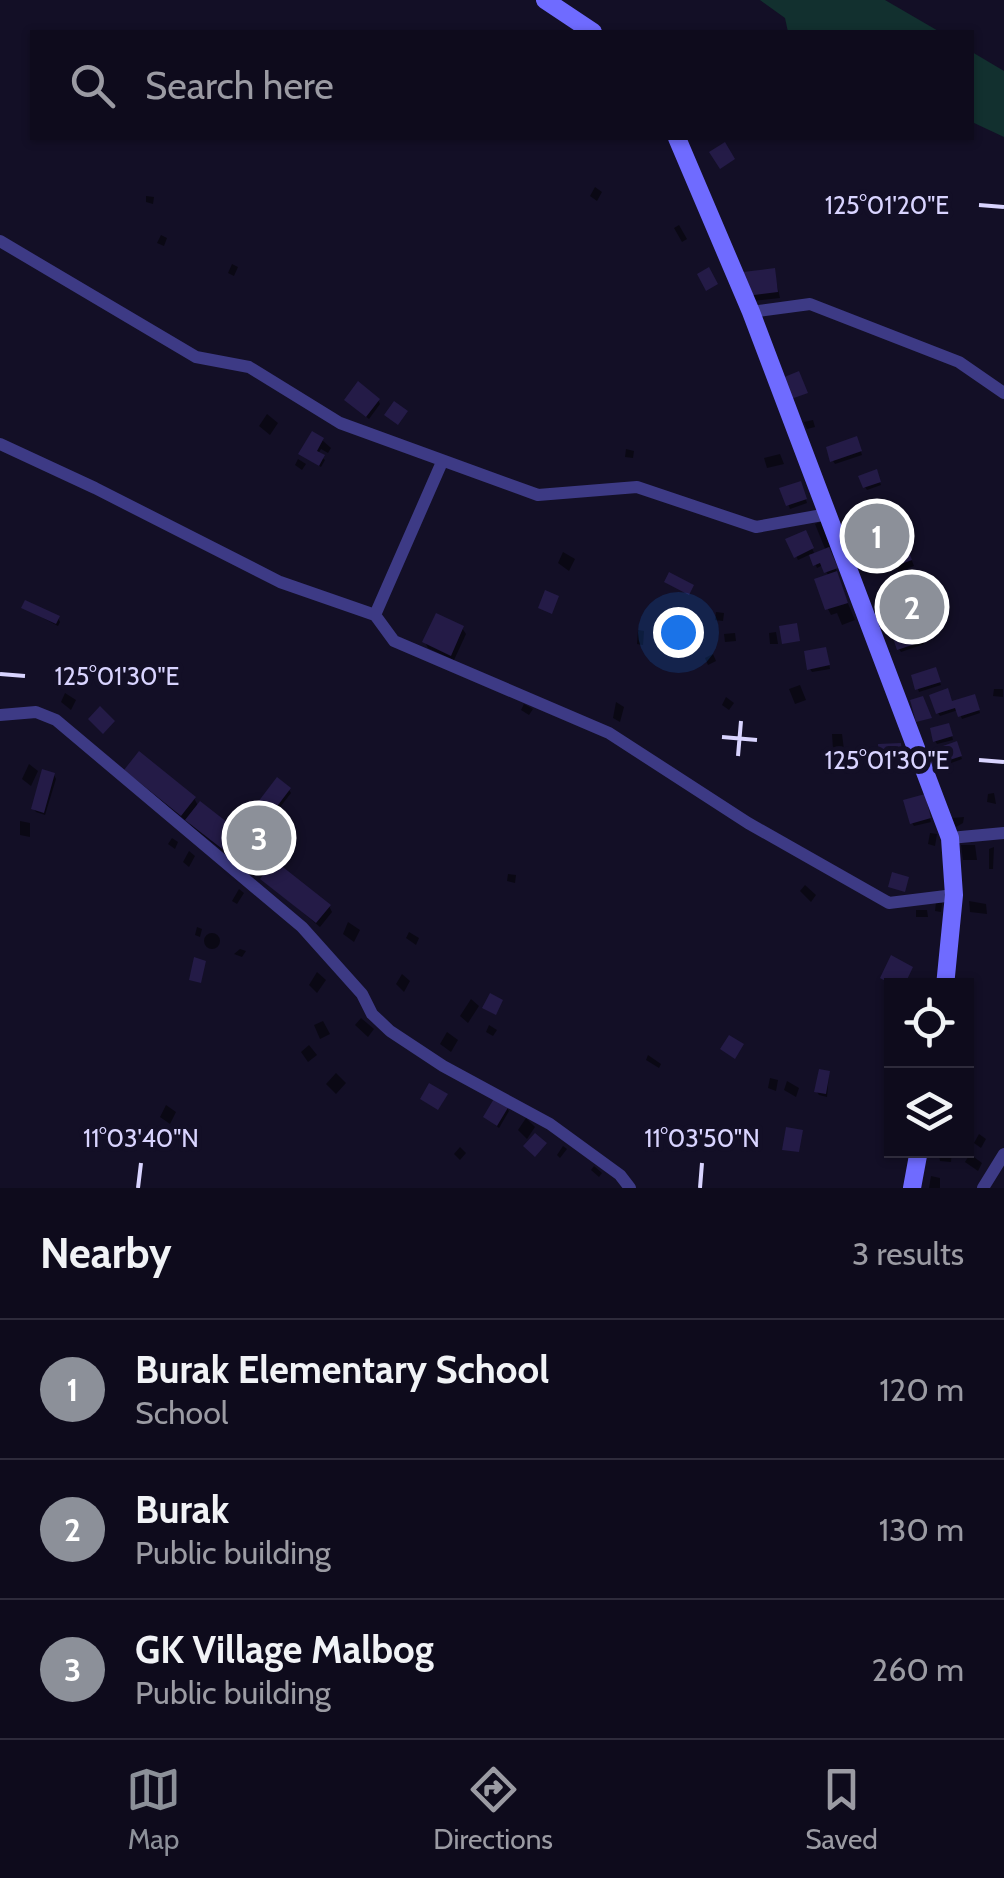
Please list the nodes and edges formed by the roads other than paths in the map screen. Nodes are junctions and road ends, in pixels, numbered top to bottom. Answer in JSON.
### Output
{"nodes":[{"id":1,"x":545,"y":0,"type":"edge"},
{"id":2,"x":590,"y":30,"type":"edge"},
{"id":3,"x":678,"y":140,"type":"edge"},
{"id":4,"x":0,"y":241,"type":"edge"},
{"id":5,"x":751,"y":312,"type":"junction"},
{"id":6,"x":1004,"y":393,"type":"edge"},
{"id":7,"x":0,"y":444,"type":"edge"},
{"id":8,"x":442,"y":462,"type":"junction"},
{"id":9,"x":828,"y":514,"type":"junction"},
{"id":10,"x":375,"y":615,"type":"junction"},
{"id":11,"x":0,"y":715,"type":"edge"},
{"id":12,"x":1004,"y":833,"type":"edge"},
{"id":13,"x":950,"y":838,"type":"junction"},
{"id":14,"x":954,"y":895,"type":"junction"},
{"id":15,"x":946,"y":978,"type":"edge"},
{"id":16,"x":1004,"y":1154,"type":"edge"},
{"id":17,"x":918,"y":1158,"type":"edge"},
{"id":18,"x":630,"y":1188,"type":"edge"},
{"id":19,"x":912,"y":1188,"type":"edge"},
{"id":20,"x":982,"y":1188,"type":"edge"}],
"edges":[{"from":1,"to":2,"type":"street"},
{"from":3,"to":5,"type":"street"},
{"from":4,"to":8,"type":"street"},
{"from":5,"to":6,"type":"street"},
{"from":5,"to":9,"type":"street"},
{"from":7,"to":10,"type":"street"},
{"from":8,"to":9,"type":"street"},
{"from":8,"to":10,"type":"street"},
{"from":9,"to":13,"type":"street"},
{"from":10,"to":14,"type":"street"},
{"from":11,"to":18,"type":"street"},
{"from":12,"to":13,"type":"street"},
{"from":13,"to":14,"type":"street"},
{"from":14,"to":15,"type":"street"},
{"from":16,"to":20,"type":"street"},
{"from":17,"to":19,"type":"street"}]}
